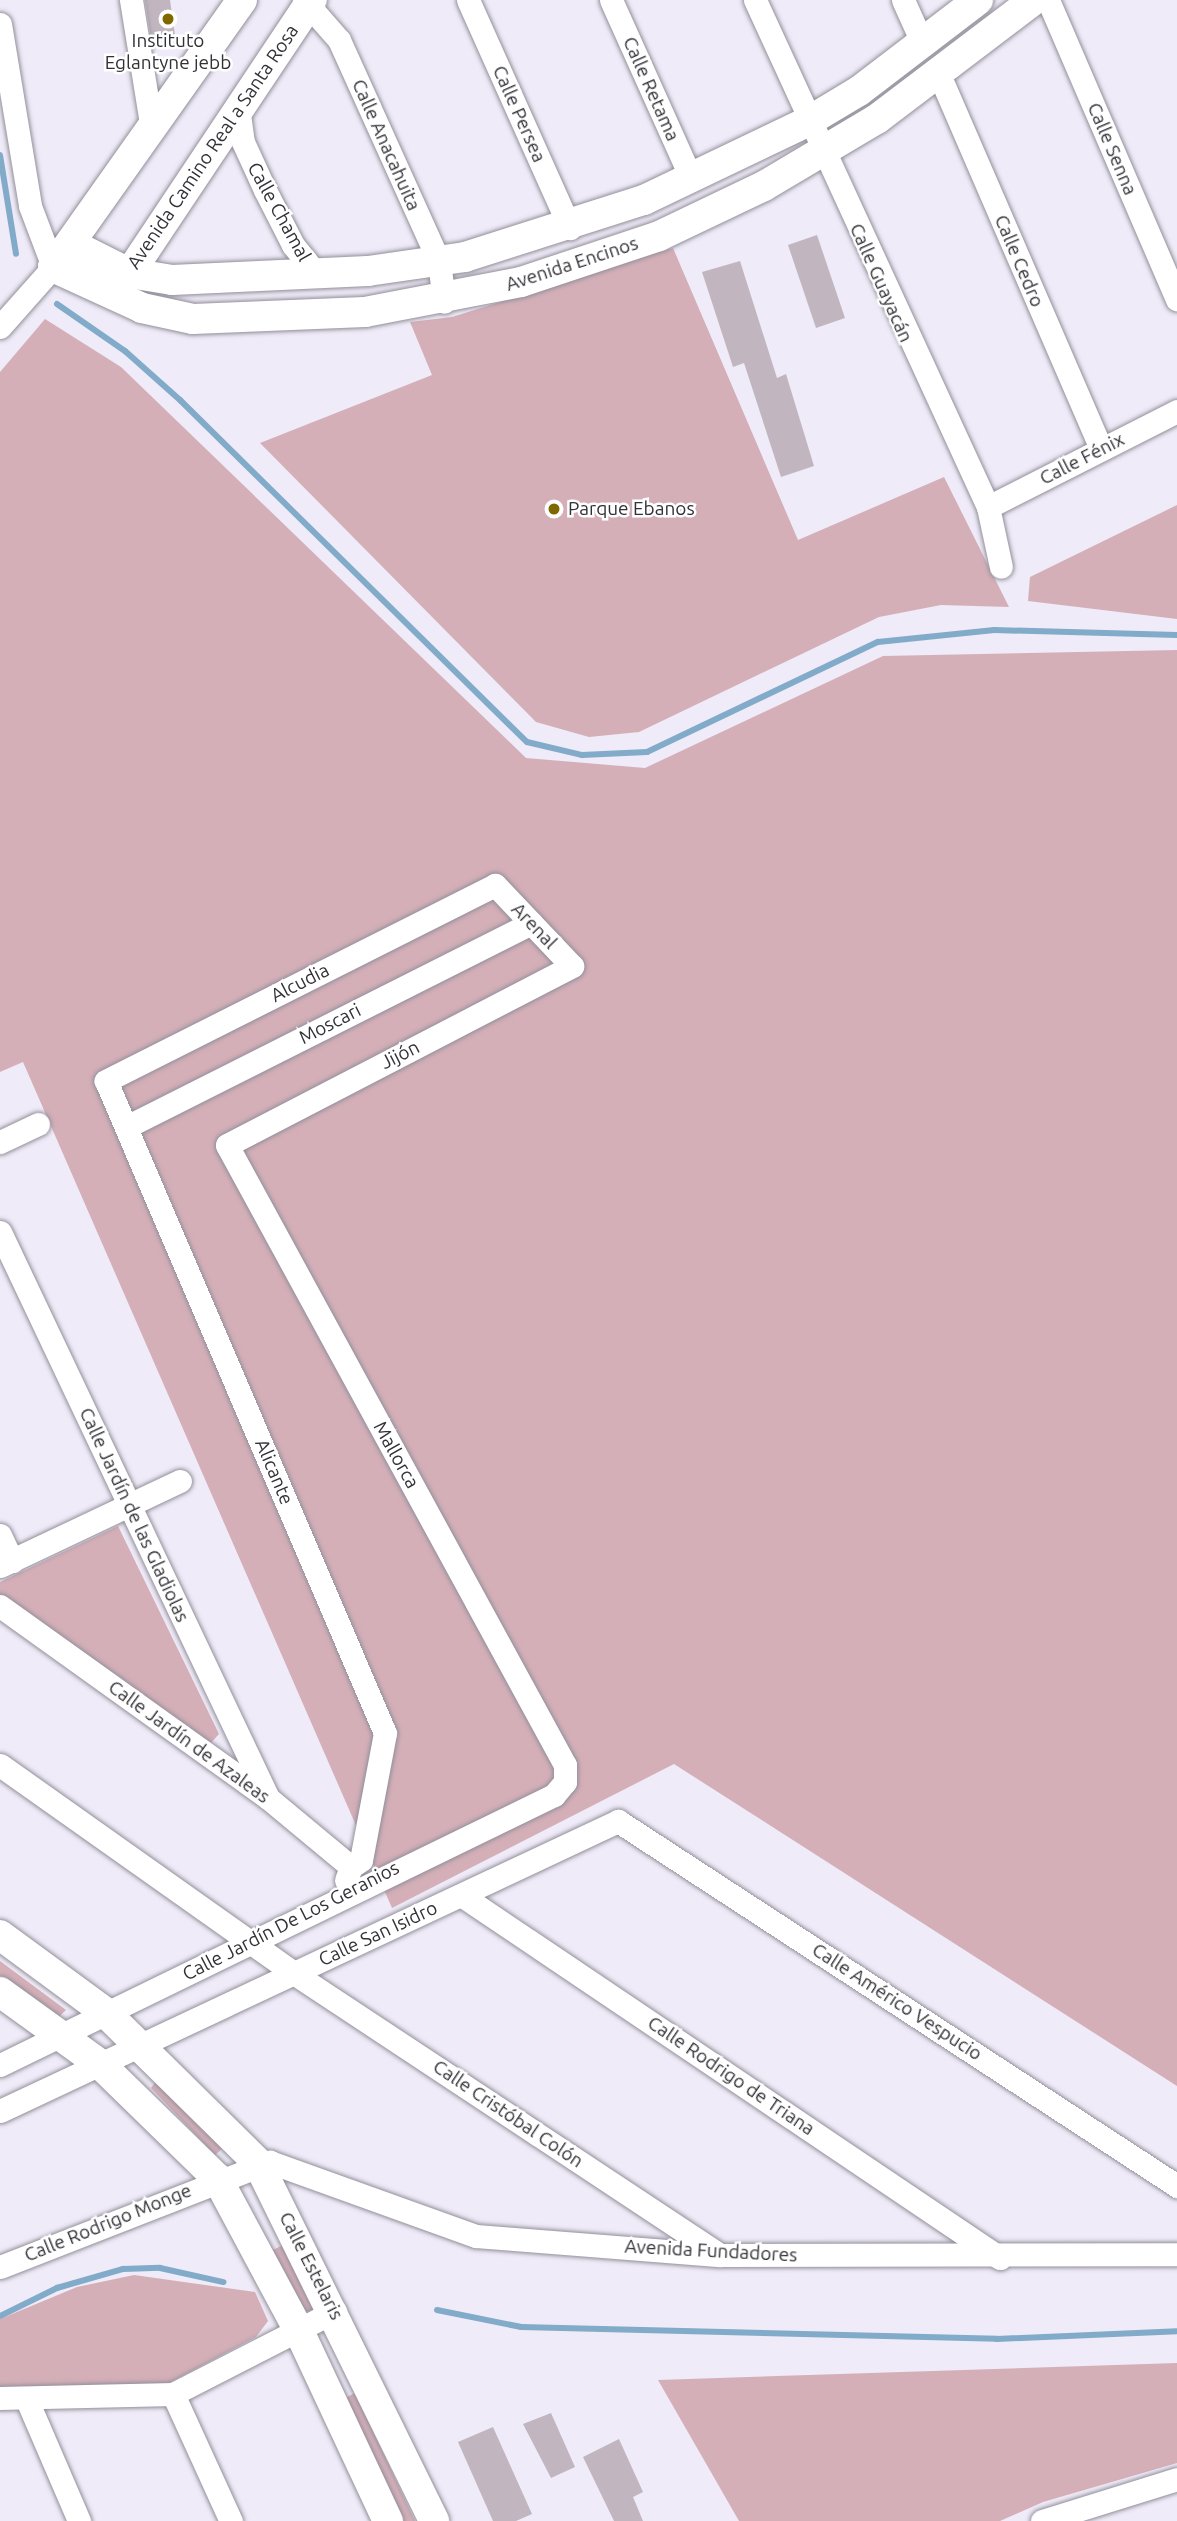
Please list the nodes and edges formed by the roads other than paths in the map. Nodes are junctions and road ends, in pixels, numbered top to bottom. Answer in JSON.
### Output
{"nodes":[{"id":1,"x":131,"y":0,"type":"edge"},
{"id":2,"x":242,"y":0,"type":"edge"},
{"id":3,"x":468,"y":0,"type":"edge"},
{"id":4,"x":611,"y":0,"type":"edge"},
{"id":5,"x":755,"y":0,"type":"edge"},
{"id":6,"x":904,"y":0,"type":"edge"},
{"id":7,"x":978,"y":0,"type":"edge"},
{"id":8,"x":1034,"y":0,"type":"edge"},
{"id":9,"x":1048,"y":0,"type":"edge"},
{"id":10,"x":308,"y":1,"type":"edge"},
{"id":11,"x":0,"y":24,"type":"edge"},
{"id":12,"x":922,"y":42,"type":"junction"},
{"id":13,"x":938,"y":72,"type":"junction"},
{"id":14,"x":238,"y":107,"type":"junction"},
{"id":15,"x":809,"y":121,"type":"junction"},
{"id":16,"x":152,"y":130,"type":"junction"},
{"id":17,"x":824,"y":153,"type":"junction"},
{"id":18,"x":691,"y":178,"type":"junction"},
{"id":19,"x":570,"y":228,"type":"junction"},
{"id":20,"x":39,"y":240,"type":"junction"},
{"id":21,"x":71,"y":244,"type":"junction"},
{"id":22,"x":439,"y":261,"type":"junction"},
{"id":23,"x":53,"y":267,"type":"junction"},
{"id":24,"x":317,"y":273,"type":"junction"},
{"id":25,"x":122,"y":284,"type":"junction"},
{"id":26,"x":1177,"y":299,"type":"edge"},
{"id":27,"x":444,"y":302,"type":"junction"},
{"id":28,"x":0,"y":327,"type":"edge"},
{"id":29,"x":1177,"y":411,"type":"edge"},
{"id":30,"x":1101,"y":450,"type":"junction"},
{"id":31,"x":988,"y":507,"type":"junction"},
{"id":32,"x":1001,"y":567,"type":"dead end"},
{"id":33,"x":495,"y":885,"type":"joint"},
{"id":34,"x":531,"y":923,"type":"junction"},
{"id":35,"x":572,"y":966,"type":"joint"},
{"id":36,"x":106,"y":1081,"type":"joint"},
{"id":37,"x":38,"y":1124,"type":"dead end"},
{"id":38,"x":130,"y":1125,"type":"junction"},
{"id":39,"x":0,"y":1143,"type":"edge"},
{"id":40,"x":227,"y":1145,"type":"joint"},
{"id":41,"x":0,"y":1232,"type":"edge"},
{"id":42,"x":180,"y":1481,"type":"dead end"},
{"id":43,"x":129,"y":1505,"type":"junction"},
{"id":44,"x":0,"y":1535,"type":"edge"},
{"id":45,"x":6,"y":1564,"type":"edge"},
{"id":46,"x":0,"y":1606,"type":"edge"},
{"id":47,"x":0,"y":1765,"type":"edge"},
{"id":48,"x":565,"y":1765,"type":"joint"},
{"id":49,"x":268,"y":1798,"type":"junction"},
{"id":50,"x":616,"y":1821,"type":"joint"},
{"id":51,"x":351,"y":1867,"type":"junction"},
{"id":52,"x":342,"y":1893,"type":"junction"},
{"id":53,"x":461,"y":1895,"type":"junction"},
{"id":54,"x":0,"y":1935,"type":"edge"},
{"id":55,"x":250,"y":1941,"type":"junction"},
{"id":56,"x":295,"y":1974,"type":"junction"},
{"id":57,"x":0,"y":1992,"type":"edge"},
{"id":58,"x":106,"y":2014,"type":"junction"},
{"id":59,"x":61,"y":2035,"type":"junction"},
{"id":60,"x":140,"y":2045,"type":"junction"},
{"id":61,"x":100,"y":2064,"type":"junction"},
{"id":62,"x":0,"y":2065,"type":"edge"},
{"id":63,"x":0,"y":2111,"type":"edge"},
{"id":64,"x":258,"y":2163,"type":"junction"},
{"id":65,"x":217,"y":2178,"type":"junction"},
{"id":66,"x":1177,"y":2186,"type":"edge"},
{"id":67,"x":1177,"y":2254,"type":"edge"},
{"id":68,"x":720,"y":2255,"type":"junction"},
{"id":69,"x":1000,"y":2258,"type":"junction"},
{"id":70,"x":0,"y":2267,"type":"edge"},
{"id":71,"x":335,"y":2311,"type":"junction"},
{"id":72,"x":298,"y":2329,"type":"junction"},
{"id":73,"x":173,"y":2395,"type":"junction"},
{"id":74,"x":0,"y":2398,"type":"edge"},
{"id":75,"x":27,"y":2400,"type":"junction"},
{"id":76,"x":1176,"y":2481,"type":"edge"},
{"id":77,"x":79,"y":2521,"type":"edge"},
{"id":78,"x":231,"y":2521,"type":"edge"},
{"id":79,"x":388,"y":2521,"type":"edge"},
{"id":80,"x":434,"y":2521,"type":"edge"},
{"id":81,"x":1044,"y":2521,"type":"edge"}],
"edges":[{"from":1,"to":16,"type":"street"},
{"from":2,"to":16,"type":"street"},
{"from":3,"to":19,"type":"street","name":"Calle Persea"},
{"from":4,"to":18,"type":"street","name":"Calle Retama"},
{"from":5,"to":15,"type":"street","name":"Calle Guayacán"},
{"from":6,"to":12,"type":"street"},
{"from":7,"to":12,"type":"street","name":"Avenida Encinos"},
{"from":8,"to":13,"type":"street","name":"Avenida Encinos"},
{"from":9,"to":26,"type":"street","name":"Calle Senna"},
{"from":10,"to":14,"type":"street","name":"Avenida Camino Real a Santa Rosa"},
{"from":10,"to":22,"type":"street","name":"Calle Anacahuita"},
{"from":11,"to":20,"type":"street"},
{"from":12,"to":15,"type":"street","name":"Avenida Encinos"},
{"from":13,"to":17,"type":"street","name":"Avenida Encinos"},
{"from":13,"to":30,"type":"street","name":"Calle Cedro"},
{"from":14,"to":24,"type":"street","name":"Calle Chamal"},
{"from":14,"to":25,"type":"street","name":"Avenida Camino Real a Santa Rosa"},
{"from":15,"to":17,"type":"street","name":"Calle Guayacán"},
{"from":15,"to":18,"type":"street","name":"Avenida Encinos"},
{"from":16,"to":21,"type":"street"},
{"from":17,"to":27,"type":"street","name":"Avenida Encinos"},
{"from":17,"to":31,"type":"street","name":"Calle Guayacán"},
{"from":18,"to":19,"type":"street","name":"Avenida Encinos"},
{"from":19,"to":22,"type":"street","name":"Avenida Encinos"},
{"from":20,"to":21,"type":"street"},
{"from":20,"to":23,"type":"street"},
{"from":21,"to":23,"type":"street"},
{"from":21,"to":25,"type":"street","name":"Avenida Encinos"},
{"from":22,"to":24,"type":"street","name":"Avenida Encinos"},
{"from":22,"to":27,"type":"street","name":"Calle Anacahuita"},
{"from":23,"to":25,"type":"street","name":"Avenida Encinos"},
{"from":23,"to":28,"type":"street"},
{"from":24,"to":25,"type":"street","name":"Avenida Encinos"},
{"from":25,"to":27,"type":"street","name":"Avenida Encinos"},
{"from":29,"to":30,"type":"street","name":"Calle Fénix"},
{"from":30,"to":31,"type":"street","name":"Calle Fénix"},
{"from":31,"to":32,"type":"street","name":"Calle Guayacán"},
{"from":33,"to":34,"type":"street","name":"Arenal"},
{"from":33,"to":36,"type":"street","name":"Alcudia"},
{"from":34,"to":35,"type":"street","name":"Arenal"},
{"from":34,"to":38,"type":"street","name":"Moscari"},
{"from":35,"to":40,"type":"street","name":"Jijón"},
{"from":36,"to":38,"type":"street","name":"Alicante"},
{"from":37,"to":39,"type":"street"},
{"from":38,"to":51,"type":"street","name":"Alicante"},
{"from":40,"to":48,"type":"street","name":"Mallorca"},
{"from":41,"to":43,"type":"street","name":"Calle Jardín de las Gladiolas"},
{"from":42,"to":43,"type":"street"},
{"from":43,"to":45,"type":"street"},
{"from":43,"to":49,"type":"street","name":"Calle Jardín de las Gladiolas"},
{"from":44,"to":45,"type":"street"},
{"from":46,"to":49,"type":"street","name":"Calle Jardín de Azaleas"},
{"from":47,"to":55,"type":"street","name":"Calle Cristóbal Colón"},
{"from":48,"to":52,"type":"street","name":"Calle Jardín De Los Geranios"},
{"from":49,"to":51,"type":"street","name":"Calle Jardín de Azaleas"},
{"from":50,"to":53,"type":"street","name":"Calle San Isidro"},
{"from":50,"to":66,"type":"street","name":"Calle Américo Vespucio"},
{"from":51,"to":52,"type":"street"},
{"from":52,"to":55,"type":"street","name":"Calle Jardín De Los Geranios"},
{"from":53,"to":56,"type":"street","name":"Calle San Isidro"},
{"from":53,"to":69,"type":"street","name":"Calle Rodrigo de Triana"},
{"from":54,"to":58,"type":"street","name":"Calle Estelaris"},
{"from":55,"to":56,"type":"street","name":"Calle Cristóbal Colón"},
{"from":55,"to":58,"type":"street","name":"Calle Jardín De Los Geranios"},
{"from":56,"to":60,"type":"street","name":"Calle San Isidro"},
{"from":56,"to":68,"type":"street","name":"Calle Cristóbal Colón"},
{"from":57,"to":59,"type":"street","name":"Calle Estelaris"},
{"from":58,"to":59,"type":"street","name":"Calle Jardín De Los Geranios"},
{"from":58,"to":60,"type":"street","name":"Calle Estelaris"},
{"from":59,"to":61,"type":"street","name":"Calle Estelaris"},
{"from":59,"to":62,"type":"street","name":"Calle Jardín De Los Geranios"},
{"from":60,"to":61,"type":"street"},
{"from":60,"to":64,"type":"street","name":"Calle Estelaris"},
{"from":61,"to":63,"type":"street"},
{"from":61,"to":65,"type":"street","name":"Calle Estelaris"},
{"from":64,"to":65,"type":"street","name":"Calle Rodrigo Monge"},
{"from":64,"to":68,"type":"street","name":"Avenida Fundadores"},
{"from":64,"to":71,"type":"street","name":"Calle Estelaris"},
{"from":65,"to":70,"type":"street","name":"Calle Rodrigo Monge"},
{"from":65,"to":72,"type":"street","name":"Calle Estelaris"},
{"from":67,"to":69,"type":"street","name":"Avenida Fundadores"},
{"from":68,"to":69,"type":"street","name":"Avenida Fundadores"},
{"from":71,"to":72,"type":"street"},
{"from":71,"to":80,"type":"street","name":"Calle Estelaris"},
{"from":72,"to":73,"type":"street"},
{"from":72,"to":79,"type":"street","name":"Calle Estelaris"},
{"from":73,"to":75,"type":"street"},
{"from":73,"to":78,"type":"street"},
{"from":74,"to":75,"type":"street"},
{"from":75,"to":77,"type":"street"},
{"from":76,"to":81,"type":"street"}]}
